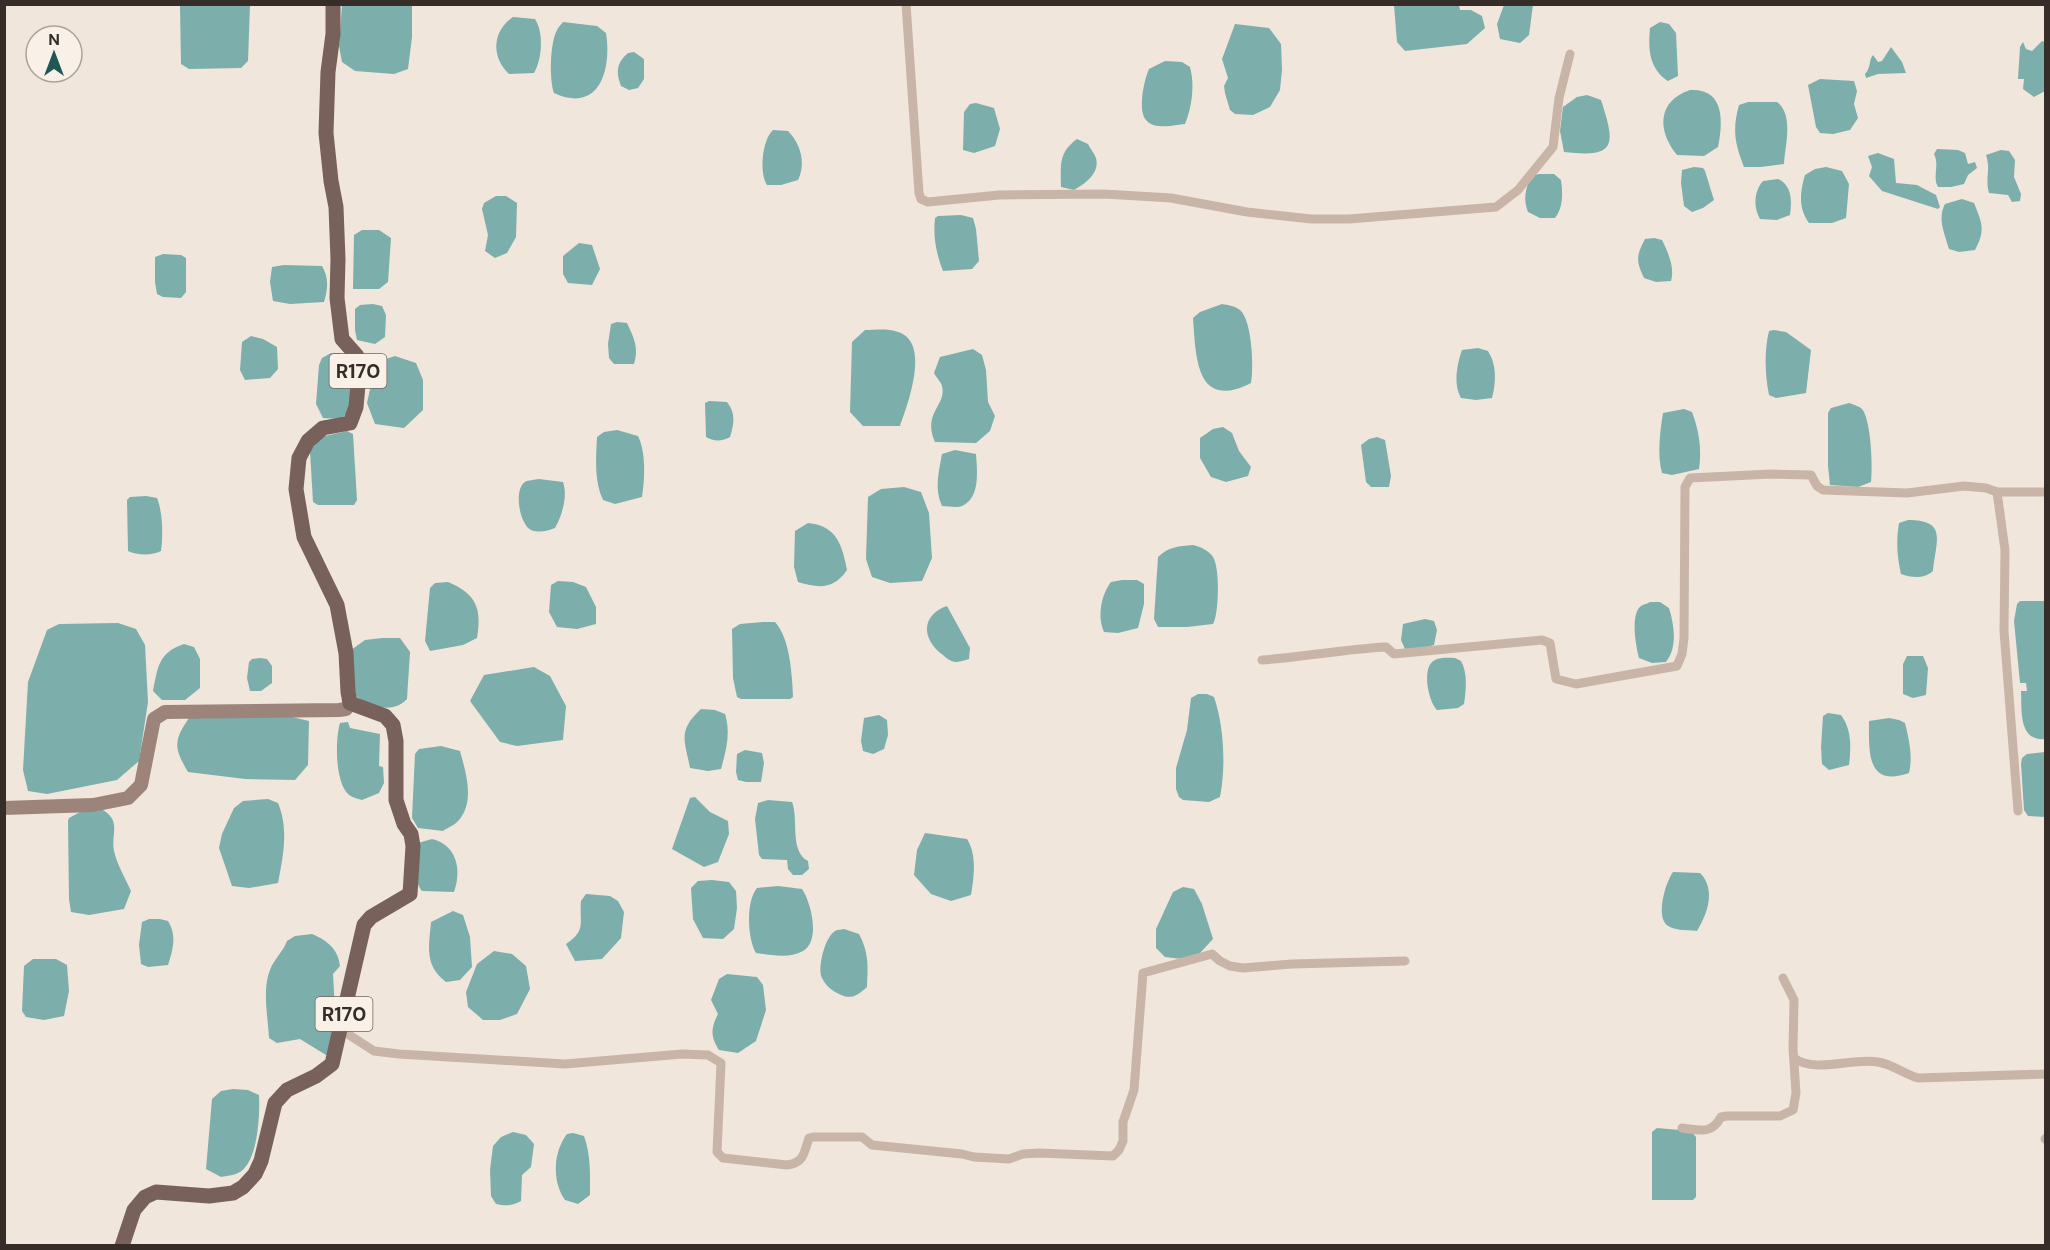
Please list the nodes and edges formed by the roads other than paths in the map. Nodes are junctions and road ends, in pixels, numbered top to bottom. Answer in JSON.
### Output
{"nodes":[{"id":1,"x":333,"y":4,"type":"edge"},
{"id":2,"x":906,"y":4,"type":"edge"},
{"id":3,"x":1570,"y":54,"type":"dead end"},
{"id":4,"x":1997,"y":492,"type":"junction"},
{"id":5,"x":2046,"y":492,"type":"edge"},
{"id":6,"x":1262,"y":660,"type":"dead end"},
{"id":7,"x":350,"y":703,"type":"junction"},
{"id":8,"x":4,"y":808,"type":"edge"},
{"id":9,"x":2018,"y":811,"type":"dead end"},
{"id":10,"x":1405,"y":961,"type":"dead end"},
{"id":11,"x":1783,"y":978,"type":"dead end"},
{"id":12,"x":340,"y":1029,"type":"junction"},
{"id":13,"x":1794,"y":1058,"type":"junction"},
{"id":14,"x":2046,"y":1074,"type":"edge"},
{"id":15,"x":1682,"y":1128,"type":"dead end"},
{"id":16,"x":122,"y":1245,"type":"edge"}],
"edges":[{"from":1,"to":7,"type":"main road","number":"R170"},
{"from":2,"to":3,"type":"street"},
{"from":4,"to":5,"type":"street"},
{"from":4,"to":6,"type":"street"},
{"from":4,"to":9,"type":"street"},
{"from":7,"to":8,"type":"street"},
{"from":7,"to":12,"type":"main road","number":"R170"},
{"from":10,"to":12,"type":"street"},
{"from":11,"to":13,"type":"street"},
{"from":12,"to":16,"type":"main road","number":"R170"},
{"from":13,"to":14,"type":"street"},
{"from":13,"to":15,"type":"street"}]}
